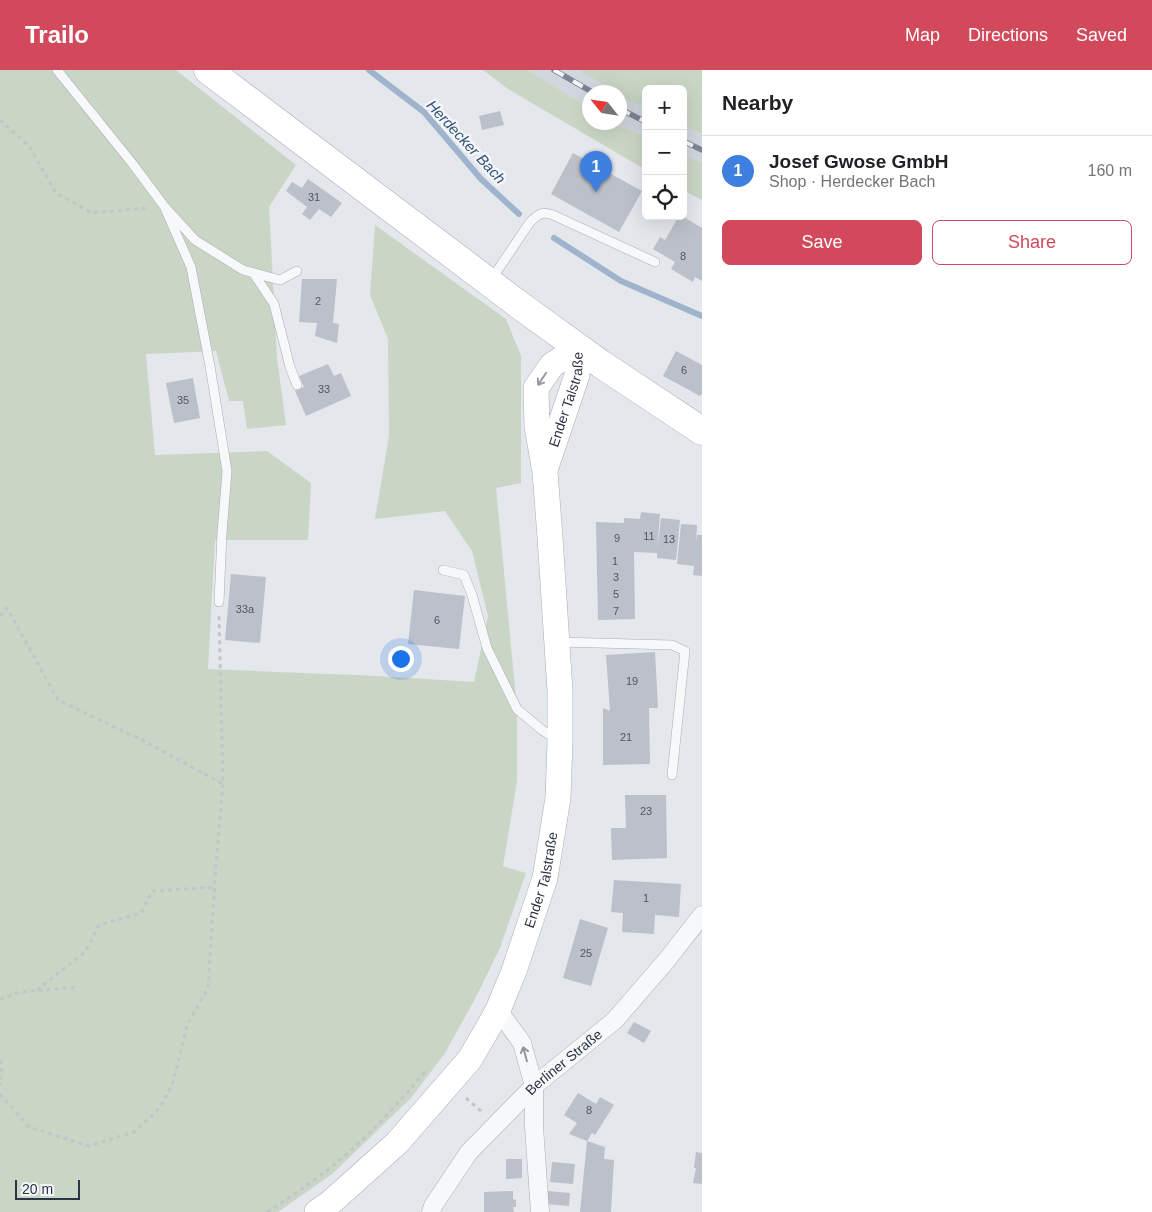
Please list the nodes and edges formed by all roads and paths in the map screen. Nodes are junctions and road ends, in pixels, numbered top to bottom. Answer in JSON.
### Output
{"nodes":[{"id":1,"x":57,"y":70,"type":"edge"},
{"id":2,"x":208,"y":70,"type":"edge"},
{"id":3,"x":0,"y":120,"type":"edge"},
{"id":4,"x":164,"y":206,"type":"junction"},
{"id":5,"x":655,"y":262,"type":"dead end"},
{"id":6,"x":297,"y":271,"type":"dead end"},
{"id":7,"x":254,"y":274,"type":"junction"},
{"id":8,"x":489,"y":282,"type":"junction"},
{"id":9,"x":578,"y":348,"type":"junction"},
{"id":10,"x":297,"y":385,"type":"dead end"},
{"id":11,"x":702,"y":431,"type":"edge"},
{"id":12,"x":545,"y":472,"type":"junction"},
{"id":13,"x":443,"y":570,"type":"dead end"},
{"id":14,"x":218,"y":602,"type":"joint"},
{"id":15,"x":0,"y":616,"type":"edge"},
{"id":16,"x":557,"y":642,"type":"junction"},
{"id":17,"x":560,"y":742,"type":"junction"},
{"id":18,"x":672,"y":776,"type":"dead end"},
{"id":19,"x":223,"y":784,"type":"junction"},
{"id":20,"x":214,"y":887,"type":"junction"},
{"id":21,"x":702,"y":914,"type":"edge"},
{"id":22,"x":78,"y":987,"type":"dead end"},
{"id":23,"x":37,"y":990,"type":"junction"},
{"id":24,"x":0,"y":998,"type":"edge"},
{"id":25,"x":498,"y":1010,"type":"junction"},
{"id":26,"x":0,"y":1060,"type":"edge"},
{"id":27,"x":449,"y":1084,"type":"junction"},
{"id":28,"x":0,"y":1086,"type":"edge"},
{"id":29,"x":534,"y":1086,"type":"junction"},
{"id":30,"x":0,"y":1094,"type":"edge"},
{"id":31,"x":496,"y":1124,"type":"junction"},
{"id":32,"x":267,"y":1212,"type":"edge"},
{"id":33,"x":317,"y":1212,"type":"edge"},
{"id":34,"x":431,"y":1212,"type":"edge"},
{"id":35,"x":540,"y":1212,"type":"edge"}],
"edges":[{"from":1,"to":4,"type":"lane"},
{"from":2,"to":8,"type":"main road"},
{"from":3,"to":4,"type":"path"},
{"from":4,"to":7,"type":"lane"},
{"from":4,"to":14,"type":"lane"},
{"from":5,"to":8,"type":"lane"},
{"from":6,"to":7,"type":"lane"},
{"from":7,"to":10,"type":"lane"},
{"from":8,"to":9,"type":"main road"},
{"from":9,"to":11,"type":"main road"},
{"from":9,"to":12,"type":"main road","name":"Ender Talstraße"},
{"from":9,"to":12,"type":"main road","name":"Ender Talstraße","one_way":true},
{"from":12,"to":16,"type":"main road","name":"Ender Talstraße"},
{"from":13,"to":17,"type":"lane"},
{"from":14,"to":19,"type":"path"},
{"from":15,"to":19,"type":"path"},
{"from":16,"to":17,"type":"main road","name":"Ender Talstraße"},
{"from":16,"to":18,"type":"lane"},
{"from":17,"to":25,"type":"main road","name":"Ender Talstraße"},
{"from":19,"to":20,"type":"path"},
{"from":20,"to":23,"type":"path"},
{"from":20,"to":30,"type":"path"},
{"from":21,"to":29,"type":"street","name":"Berliner Straße"},
{"from":22,"to":23,"type":"path"},
{"from":23,"to":24,"type":"path"},
{"from":25,"to":27,"type":"main road","name":"Ender Talstraße"},
{"from":29,"to":25,"type":"street","one_way":true},
{"from":26,"to":28,"type":"path"},
{"from":27,"to":31,"type":"path"},
{"from":27,"to":32,"type":"path"},
{"from":27,"to":33,"type":"main road","name":"Ender Talstraße"},
{"from":29,"to":31,"type":"street","name":"Berliner Straße"},
{"from":29,"to":35,"type":"street"},
{"from":31,"to":34,"type":"street","name":"Berliner Straße"}]}
